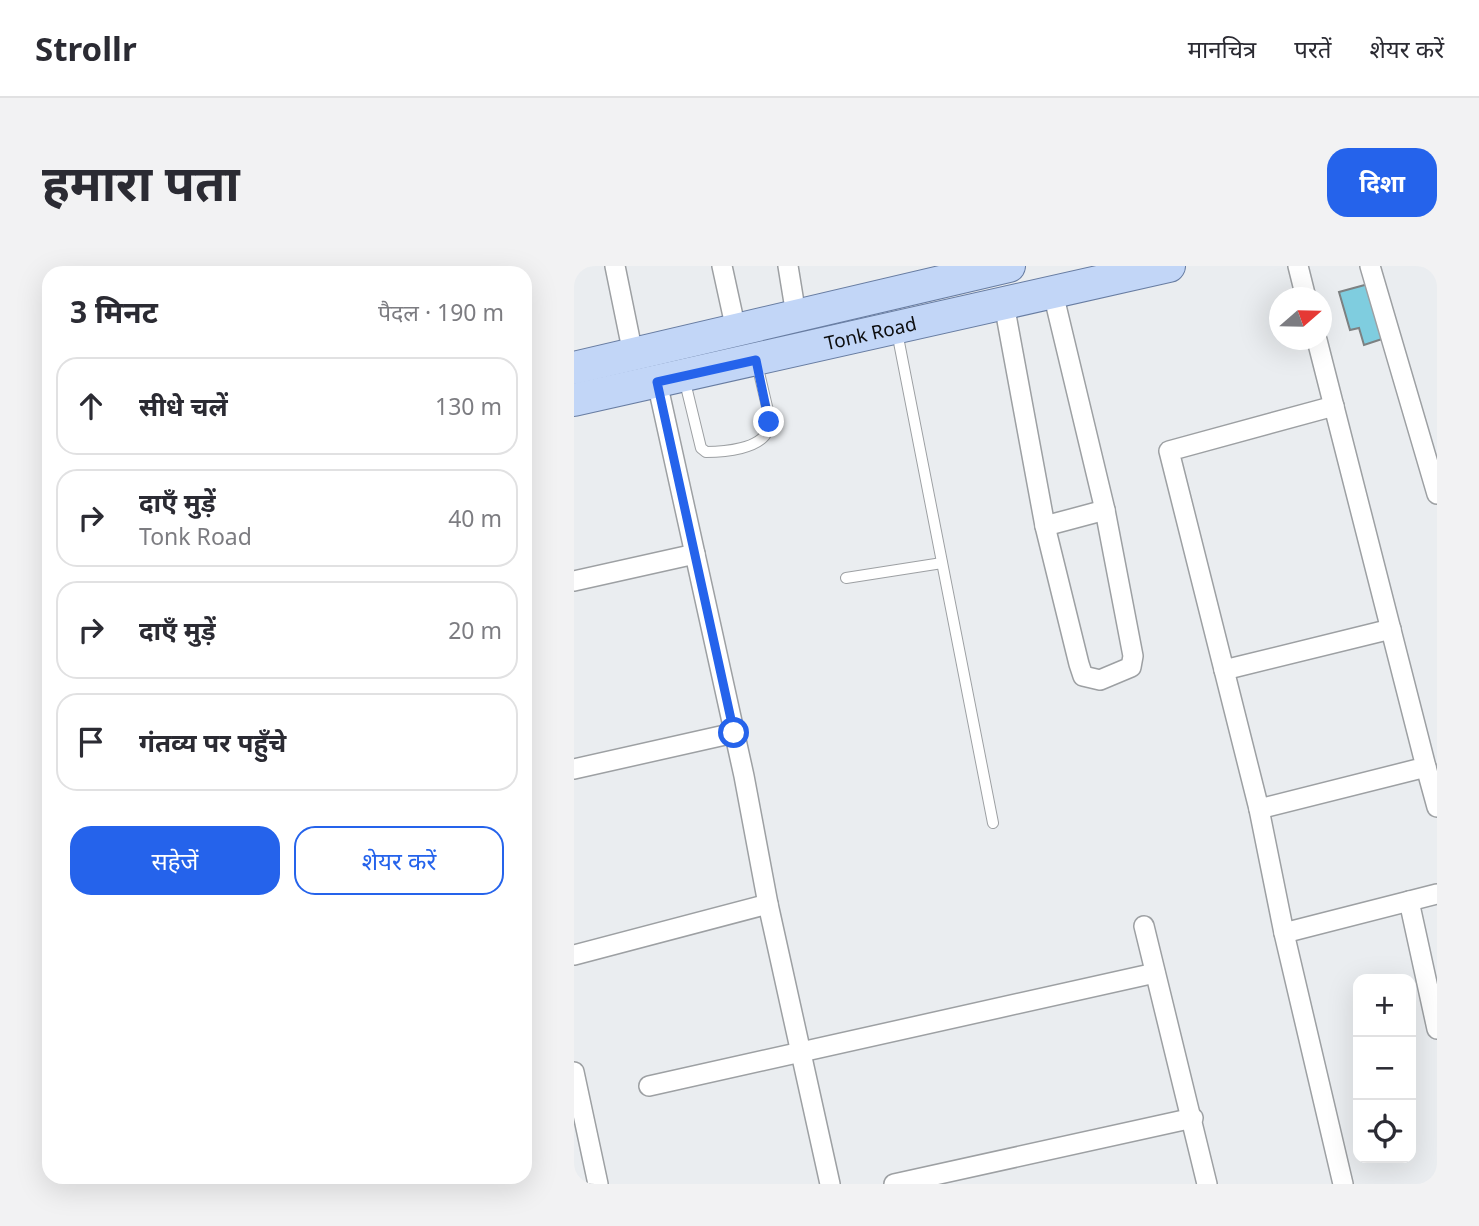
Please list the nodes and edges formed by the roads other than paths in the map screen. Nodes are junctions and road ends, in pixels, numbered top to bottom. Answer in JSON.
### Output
{"nodes":[{"id":1,"x":615,"y":266,"type":"edge"},
{"id":2,"x":722,"y":266,"type":"edge"},
{"id":3,"x":788,"y":266,"type":"edge"},
{"id":4,"x":1009,"y":266,"type":"edge"},
{"id":5,"x":1169,"y":266,"type":"edge"},
{"id":6,"x":1298,"y":266,"type":"edge"},
{"id":7,"x":1370,"y":266,"type":"edge"},
{"id":8,"x":930,"y":275,"type":"edge"},
{"id":9,"x":1303,"y":287,"type":"edge"},
{"id":10,"x":1053,"y":293,"type":"junction"},
{"id":11,"x":1004,"y":304,"type":"junction"},
{"id":12,"x":796,"y":315,"type":"junction"},
{"id":13,"x":935,"y":320,"type":"junction"},
{"id":14,"x":896,"y":328,"type":"junction"},
{"id":15,"x":736,"y":330,"type":"junction"},
{"id":16,"x":1320,"y":350,"type":"edge"},
{"id":17,"x":632,"y":354,"type":"junction"},
{"id":18,"x":756,"y":360,"type":"junction"},
{"id":19,"x":574,"y":368,"type":"edge"},
{"id":20,"x":670,"y":379,"type":"junction"},
{"id":21,"x":574,"y":400,"type":"edge"},
{"id":22,"x":1334,"y":406,"type":"junction"},
{"id":23,"x":1437,"y":494,"type":"edge"},
{"id":24,"x":1105,"y":510,"type":"junction"},
{"id":25,"x":1045,"y":526,"type":"junction"},
{"id":26,"x":695,"y":554,"type":"junction"},
{"id":27,"x":942,"y":563,"type":"junction"},
{"id":28,"x":846,"y":578,"type":"dead end"},
{"id":29,"x":574,"y":581,"type":"edge"},
{"id":30,"x":1391,"y":629,"type":"junction"},
{"id":31,"x":1224,"y":670,"type":"junction"},
{"id":32,"x":734,"y":733,"type":"junction"},
{"id":33,"x":1426,"y":767,"type":"junction"},
{"id":34,"x":574,"y":769,"type":"edge"},
{"id":35,"x":1437,"y":807,"type":"edge"},
{"id":36,"x":1259,"y":809,"type":"junction"},
{"id":37,"x":993,"y":823,"type":"dead end"},
{"id":38,"x":1437,"y":894,"type":"edge"},
{"id":39,"x":1409,"y":901,"type":"junction"},
{"id":40,"x":768,"y":904,"type":"junction"},
{"id":41,"x":1144,"y":926,"type":"dead end"},
{"id":42,"x":1284,"y":933,"type":"junction"},
{"id":43,"x":574,"y":955,"type":"edge"},
{"id":44,"x":1156,"y":973,"type":"junction"},
{"id":45,"x":1437,"y":1029,"type":"edge"},
{"id":46,"x":801,"y":1054,"type":"junction"},
{"id":47,"x":574,"y":1072,"type":"edge"},
{"id":48,"x":649,"y":1086,"type":"dead end"},
{"id":49,"x":1193,"y":1118,"type":"junction"},
{"id":50,"x":582,"y":1145,"type":"edge"},
{"id":51,"x":598,"y":1184,"type":"edge"},
{"id":52,"x":830,"y":1184,"type":"edge"},
{"id":53,"x":894,"y":1184,"type":"edge"},
{"id":54,"x":1208,"y":1184,"type":"edge"},
{"id":55,"x":1343,"y":1184,"type":"edge"}],
"edges":[{"from":1,"to":17,"type":"street"},
{"from":2,"to":15,"type":"street"},
{"from":3,"to":12,"type":"street"},
{"from":4,"to":8,"type":"main road","name":"Tonk Road"},
{"from":5,"to":10,"type":"main road","name":"Tonk Road"},
{"from":6,"to":9,"type":"street"},
{"from":7,"to":23,"type":"street"},
{"from":8,"to":12,"type":"main road","name":"Tonk Road"},
{"from":8,"to":13,"type":"street"},
{"from":10,"to":11,"type":"main road","name":"Tonk Road"},
{"from":10,"to":24,"type":"street"},
{"from":11,"to":13,"type":"main road","name":"Tonk Road"},
{"from":11,"to":25,"type":"street"},
{"from":12,"to":15,"type":"main road","name":"Tonk Road"},
{"from":13,"to":14,"type":"main road","name":"Tonk Road"},
{"from":14,"to":18,"type":"main road","name":"Tonk Road"},
{"from":14,"to":27,"type":"lane"},
{"from":15,"to":17,"type":"main road","name":"Tonk Road"},
{"from":16,"to":22,"type":"street"},
{"from":17,"to":19,"type":"main road","name":"Tonk Road"},
{"from":18,"to":20,"type":"main road","name":"Tonk Road"},
{"from":18,"to":20,"type":"lane"},
{"from":20,"to":21,"type":"main road","name":"Tonk Road"},
{"from":20,"to":26,"type":"street"},
{"from":22,"to":30,"type":"street"},
{"from":22,"to":31,"type":"street"},
{"from":24,"to":25,"type":"street"},
{"from":24,"to":25,"type":"street"},
{"from":26,"to":29,"type":"street"},
{"from":26,"to":32,"type":"street"},
{"from":27,"to":28,"type":"lane"},
{"from":27,"to":37,"type":"lane"},
{"from":30,"to":31,"type":"street"},
{"from":30,"to":33,"type":"street"},
{"from":31,"to":36,"type":"street"},
{"from":32,"to":34,"type":"street"},
{"from":32,"to":40,"type":"street"},
{"from":33,"to":35,"type":"street"},
{"from":33,"to":36,"type":"street"},
{"from":36,"to":42,"type":"street"},
{"from":38,"to":39,"type":"street"},
{"from":39,"to":42,"type":"street"},
{"from":39,"to":45,"type":"street"},
{"from":40,"to":43,"type":"street"},
{"from":40,"to":46,"type":"street"},
{"from":41,"to":44,"type":"street"},
{"from":42,"to":55,"type":"street"},
{"from":44,"to":46,"type":"street"},
{"from":44,"to":49,"type":"street"},
{"from":46,"to":48,"type":"street"},
{"from":46,"to":52,"type":"street"},
{"from":47,"to":50,"type":"street"},
{"from":49,"to":53,"type":"street"},
{"from":49,"to":54,"type":"street"},
{"from":50,"to":51,"type":"street"}]}
